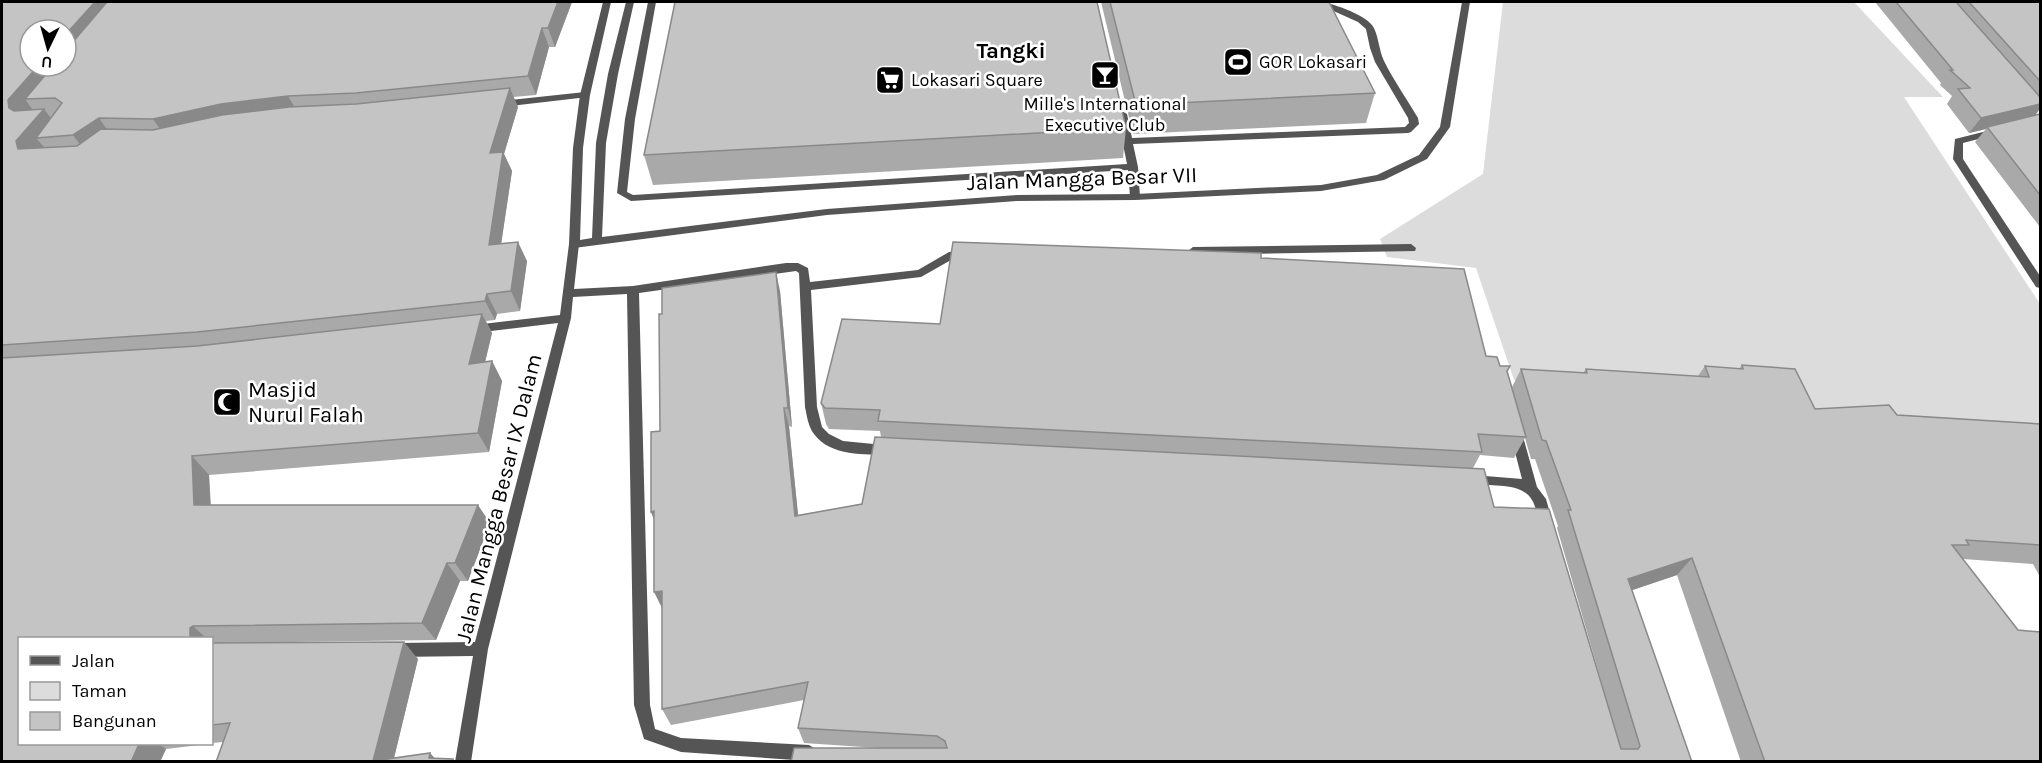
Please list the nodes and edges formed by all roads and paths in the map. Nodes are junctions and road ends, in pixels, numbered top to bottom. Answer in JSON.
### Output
{"nodes":[{"id":1,"x":607,"y":2,"type":"edge"},
{"id":2,"x":630,"y":2,"type":"edge"},
{"id":3,"x":652,"y":2,"type":"edge"},
{"id":4,"x":1321,"y":2,"type":"edge"},
{"id":5,"x":1466,"y":2,"type":"edge"},
{"id":6,"x":585,"y":95,"type":"junction"},
{"id":7,"x":493,"y":105,"type":"edge"},
{"id":8,"x":1120,"y":106,"type":"edge"},
{"id":9,"x":2010,"y":129,"type":"edge"},
{"id":10,"x":1128,"y":141,"type":"junction"},
{"id":11,"x":1133,"y":167,"type":"junction"},
{"id":12,"x":1135,"y":197,"type":"junction"},
{"id":13,"x":597,"y":239,"type":"junction"},
{"id":14,"x":574,"y":244,"type":"junction"},
{"id":15,"x":1411,"y":248,"type":"dead end"},
{"id":16,"x":1176,"y":252,"type":"edge"},
{"id":17,"x":977,"y":255,"type":"edge"},
{"id":18,"x":2040,"y":284,"type":"edge"},
{"id":19,"x":804,"y":286,"type":"junction"},
{"id":20,"x":633,"y":290,"type":"junction"},
{"id":21,"x":569,"y":293,"type":"junction"},
{"id":22,"x":565,"y":318,"type":"junction"},
{"id":23,"x":459,"y":331,"type":"edge"},
{"id":24,"x":1514,"y":424,"type":"edge"},
{"id":25,"x":903,"y":451,"type":"edge"},
{"id":26,"x":1460,"y":479,"type":"edge"},
{"id":27,"x":1531,"y":489,"type":"junction"},
{"id":28,"x":1549,"y":533,"type":"edge"},
{"id":29,"x":481,"y":649,"type":"junction"},
{"id":30,"x":378,"y":650,"type":"edge"},
{"id":31,"x":822,"y":754,"type":"edge"},
{"id":32,"x":463,"y":762,"type":"edge"}],
"edges":[{"from":1,"to":6,"type":"street","name":"Jalan Mangga Besar IX Dalam"},
{"from":2,"to":13,"type":"street"},
{"from":3,"to":11,"type":"street"},
{"from":4,"to":10,"type":"street"},
{"from":5,"to":12,"type":"street","name":"Jalan Mangga Besar VII"},
{"from":6,"to":7,"type":"street"},
{"from":6,"to":14,"type":"street","name":"Jalan Mangga Besar IX Dalam"},
{"from":8,"to":10,"type":"street"},
{"from":9,"to":18,"type":"street"},
{"from":10,"to":11,"type":"street"},
{"from":11,"to":12,"type":"street"},
{"from":12,"to":13,"type":"street","name":"Jalan Mangga Besar VII"},
{"from":13,"to":14,"type":"street","name":"Jalan Mangga Besar VII"},
{"from":14,"to":21,"type":"street","name":"Jalan Mangga Besar IX Dalam"},
{"from":15,"to":16,"type":"street"},
{"from":17,"to":19,"type":"street"},
{"from":19,"to":20,"type":"street"},
{"from":19,"to":25,"type":"street"},
{"from":20,"to":21,"type":"street"},
{"from":20,"to":31,"type":"street"},
{"from":21,"to":22,"type":"street","name":"Jalan Mangga Besar IX Dalam"},
{"from":22,"to":23,"type":"street"},
{"from":22,"to":29,"type":"street","name":"Jalan Mangga Besar IX Dalam"},
{"from":24,"to":27,"type":"street"},
{"from":26,"to":27,"type":"street"},
{"from":27,"to":28,"type":"street"},
{"from":29,"to":30,"type":"street"},
{"from":29,"to":32,"type":"street","name":"Jalan Mangga Besar IX Dalam"}]}
